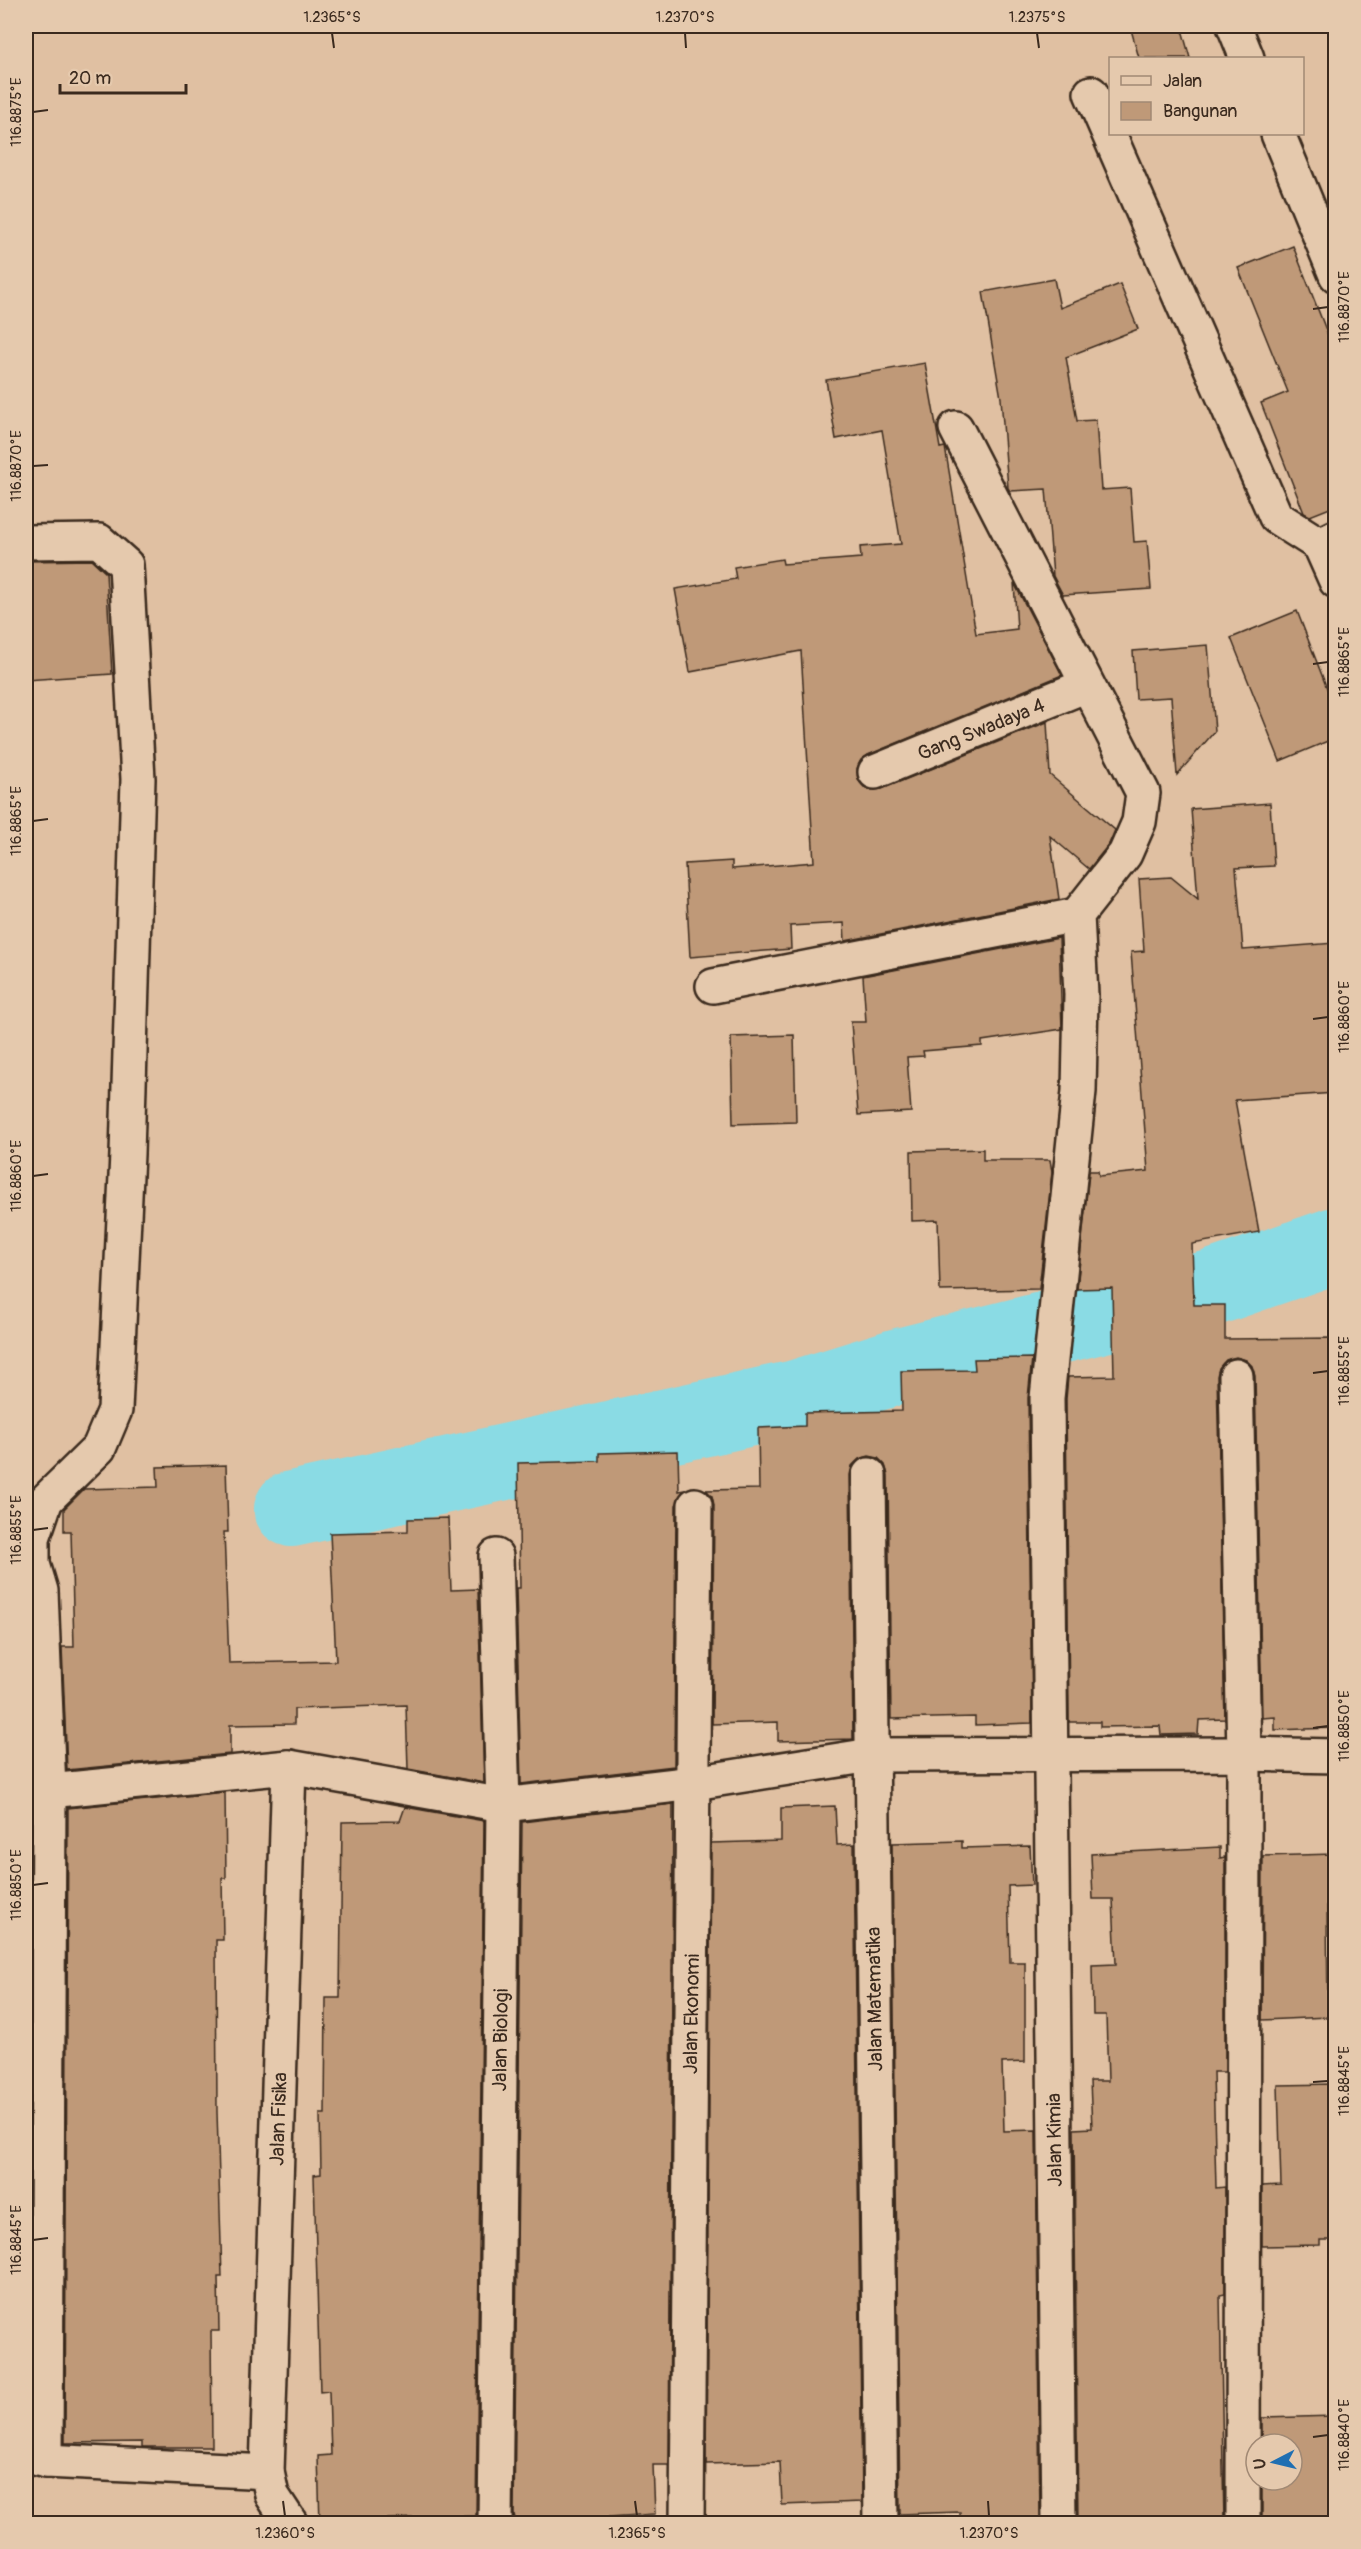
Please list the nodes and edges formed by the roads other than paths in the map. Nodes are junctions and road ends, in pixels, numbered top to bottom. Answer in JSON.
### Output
{"nodes":[{"id":1,"x":1234,"y":26,"type":"edge"},
{"id":2,"x":1247,"y":57,"type":"edge"},
{"id":3,"x":1091,"y":93,"type":"dead end"},
{"id":4,"x":1109,"y":134,"type":"edge"},
{"id":5,"x":1109,"y":135,"type":"edge"},
{"id":6,"x":1278,"y":135,"type":"edge"},
{"id":7,"x":1335,"y":275,"type":"edge"},
{"id":8,"x":956,"y":428,"type":"dead end"},
{"id":9,"x":1328,"y":541,"type":"edge"},
{"id":10,"x":26,"y":542,"type":"edge"},
{"id":11,"x":1335,"y":581,"type":"edge"},
{"id":12,"x":1087,"y":685,"type":"junction"},
{"id":13,"x":875,"y":772,"type":"dead end"},
{"id":14,"x":1077,"y":915,"type":"junction"},
{"id":15,"x":713,"y":986,"type":"dead end"},
{"id":16,"x":1236,"y":1376,"type":"dead end"},
{"id":17,"x":869,"y":1475,"type":"dead end"},
{"id":18,"x":695,"y":1505,"type":"dead end"},
{"id":19,"x":496,"y":1556,"type":"dead end"},
{"id":20,"x":1244,"y":1754,"type":"junction"},
{"id":21,"x":871,"y":1755,"type":"junction"},
{"id":22,"x":1335,"y":1756,"type":"edge"},
{"id":23,"x":1049,"y":1757,"type":"junction"},
{"id":24,"x":289,"y":1767,"type":"junction"},
{"id":25,"x":694,"y":1783,"type":"junction"},
{"id":26,"x":37,"y":1789,"type":"edge"},
{"id":27,"x":502,"y":1804,"type":"junction"},
{"id":28,"x":36,"y":2458,"type":"edge"},
{"id":29,"x":267,"y":2472,"type":"junction"},
{"id":30,"x":291,"y":2523,"type":"edge"},
{"id":31,"x":495,"y":2523,"type":"edge"},
{"id":32,"x":687,"y":2523,"type":"edge"},
{"id":33,"x":881,"y":2523,"type":"edge"},
{"id":34,"x":1059,"y":2523,"type":"edge"},
{"id":35,"x":1243,"y":2523,"type":"edge"}],
"edges":[{"from":1,"to":2,"type":"street"},
{"from":3,"to":4,"type":"street"},
{"from":5,"to":9,"type":"street"},
{"from":6,"to":7,"type":"street"},
{"from":8,"to":12,"type":"street"},
{"from":9,"to":11,"type":"street"},
{"from":10,"to":26,"type":"street"},
{"from":12,"to":13,"type":"street","name":"Gang Swadaya 4"},
{"from":12,"to":14,"type":"street"},
{"from":14,"to":15,"type":"street"},
{"from":14,"to":23,"type":"street","name":"Jalan Kimia"},
{"from":16,"to":20,"type":"street"},
{"from":17,"to":21,"type":"street","name":"Jalan Matematika"},
{"from":18,"to":25,"type":"street","name":"Jalan Ekonomi"},
{"from":19,"to":27,"type":"street","name":"Jalan Biologi"},
{"from":20,"to":22,"type":"street"},
{"from":20,"to":23,"type":"street"},
{"from":20,"to":35,"type":"street"},
{"from":21,"to":23,"type":"street"},
{"from":21,"to":25,"type":"street"},
{"from":21,"to":33,"type":"street","name":"Jalan Matematika"},
{"from":23,"to":34,"type":"street","name":"Jalan Kimia"},
{"from":24,"to":26,"type":"street"},
{"from":24,"to":27,"type":"street"},
{"from":24,"to":29,"type":"street","name":"Jalan Fisika"},
{"from":25,"to":27,"type":"street"},
{"from":25,"to":32,"type":"street","name":"Jalan Ekonomi"},
{"from":26,"to":28,"type":"street"},
{"from":27,"to":31,"type":"street","name":"Jalan Biologi"},
{"from":28,"to":29,"type":"street"},
{"from":29,"to":30,"type":"street","name":"Jalan Fisika"}]}
